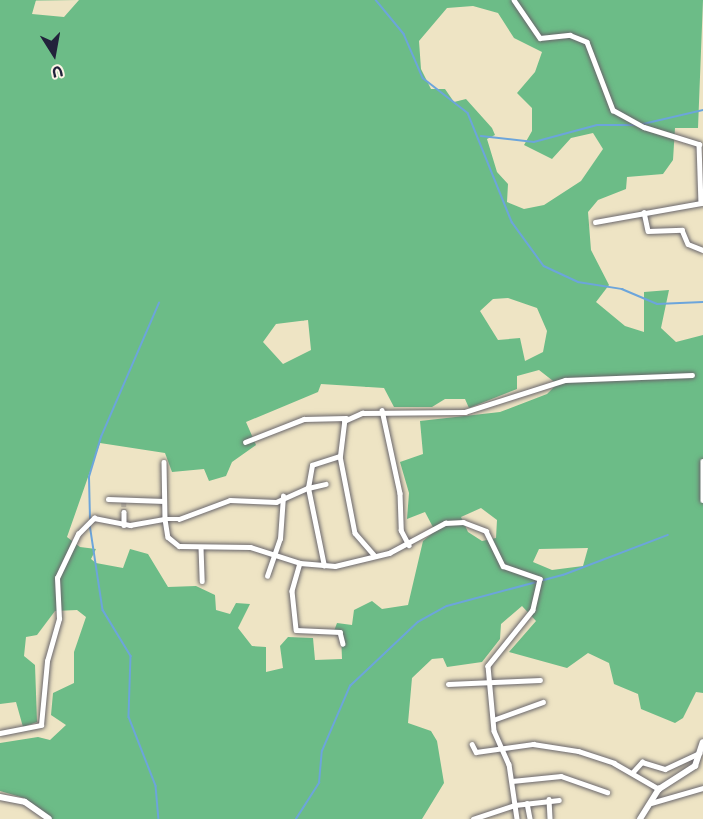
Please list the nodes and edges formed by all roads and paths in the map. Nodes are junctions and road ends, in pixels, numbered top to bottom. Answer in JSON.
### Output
{"nodes":[{"id":1,"x":514,"y":0,"type":"edge"},
{"id":2,"x":702,"y":203,"type":"edge"},
{"id":3,"x":644,"y":212,"type":"junction"},
{"id":4,"x":595,"y":222,"type":"dead end"},
{"id":5,"x":703,"y":250,"type":"edge"},
{"id":6,"x":692,"y":375,"type":"dead end"},
{"id":7,"x":382,"y":411,"type":"junction"},
{"id":8,"x":346,"y":418,"type":"junction"},
{"id":9,"x":245,"y":442,"type":"dead end"},
{"id":10,"x":340,"y":456,"type":"junction"},
{"id":11,"x":703,"y":461,"type":"edge"},
{"id":12,"x":165,"y":462,"type":"dead end"},
{"id":13,"x":326,"y":484,"type":"dead end"},
{"id":14,"x":308,"y":488,"type":"junction"},
{"id":15,"x":284,"y":496,"type":"junction"},
{"id":16,"x":108,"y":498,"type":"dead end"},
{"id":17,"x":703,"y":500,"type":"edge"},
{"id":18,"x":164,"y":501,"type":"junction"},
{"id":19,"x":124,"y":512,"type":"tunnel mouth"},
{"id":20,"x":165,"y":519,"type":"junction"},
{"id":21,"x":124,"y":525,"type":"junction"},
{"id":22,"x":409,"y":545,"type":"junction"},
{"id":23,"x":201,"y":547,"type":"junction"},
{"id":24,"x":274,"y":554,"type":"junction"},
{"id":25,"x":375,"y":556,"type":"junction"},
{"id":26,"x":300,"y":563,"type":"junction"},
{"id":27,"x":324,"y":566,"type":"junction"},
{"id":28,"x":267,"y":576,"type":"dead end"},
{"id":29,"x":202,"y":581,"type":"dead end"},
{"id":30,"x":343,"y":644,"type":"dead end"},
{"id":31,"x":540,"y":680,"type":"dead end"},
{"id":32,"x":491,"y":682,"type":"junction"},
{"id":33,"x":448,"y":684,"type":"dead end"},
{"id":34,"x":543,"y":702,"type":"dead end"},
{"id":35,"x":493,"y":720,"type":"junction"},
{"id":36,"x":0,"y":733,"type":"edge"},
{"id":37,"x":703,"y":742,"type":"edge"},
{"id":38,"x":472,"y":744,"type":"dead end"},
{"id":39,"x":501,"y":747,"type":"junction"},
{"id":40,"x":701,"y":751,"type":"junction"},
{"id":41,"x":632,"y":773,"type":"junction"},
{"id":42,"x":512,"y":781,"type":"junction"},
{"id":43,"x":703,"y":788,"type":"edge"},
{"id":44,"x":659,"y":789,"type":"junction"},
{"id":45,"x":607,"y":792,"type":"dead end"},
{"id":46,"x":0,"y":796,"type":"edge"},
{"id":47,"x":549,"y":799,"type":"junction"},
{"id":48,"x":559,"y":800,"type":"dead end"},
{"id":49,"x":527,"y":803,"type":"junction"},
{"id":50,"x":649,"y":803,"type":"junction"},
{"id":51,"x":515,"y":805,"type":"junction"},
{"id":52,"x":49,"y":819,"type":"edge"},
{"id":53,"x":473,"y":819,"type":"edge"},
{"id":54,"x":518,"y":819,"type":"edge"},
{"id":55,"x":530,"y":819,"type":"edge"},
{"id":56,"x":550,"y":819,"type":"edge"},
{"id":57,"x":640,"y":819,"type":"edge"}],
"edges":[{"from":1,"to":2,"type":"street"},
{"from":2,"to":3,"type":"street"},
{"from":3,"to":4,"type":"street"},
{"from":3,"to":5,"type":"street"},
{"from":6,"to":7,"type":"street"},
{"from":7,"to":8,"type":"street"},
{"from":7,"to":22,"type":"street"},
{"from":8,"to":9,"type":"street"},
{"from":8,"to":10,"type":"street"},
{"from":10,"to":14,"type":"street"},
{"from":10,"to":25,"type":"street"},
{"from":11,"to":17,"type":"street"},
{"from":12,"to":18,"type":"street"},
{"from":13,"to":14,"type":"street"},
{"from":14,"to":15,"type":"street"},
{"from":14,"to":27,"type":"street"},
{"from":15,"to":20,"type":"street"},
{"from":15,"to":24,"type":"street"},
{"from":16,"to":18,"type":"street"},
{"from":18,"to":20,"type":"street"},
{"from":19,"to":21,"type":"street"},
{"from":20,"to":21,"type":"street"},
{"from":20,"to":23,"type":"street"},
{"from":21,"to":36,"type":"street"},
{"from":22,"to":25,"type":"street"},
{"from":22,"to":32,"type":"street"},
{"from":23,"to":24,"type":"street"},
{"from":23,"to":29,"type":"street"},
{"from":24,"to":26,"type":"street"},
{"from":24,"to":28,"type":"street"},
{"from":25,"to":27,"type":"street"},
{"from":26,"to":27,"type":"street"},
{"from":26,"to":30,"type":"street"},
{"from":31,"to":32,"type":"street"},
{"from":32,"to":33,"type":"street"},
{"from":32,"to":35,"type":"street"},
{"from":34,"to":35,"type":"street"},
{"from":35,"to":39,"type":"street"},
{"from":37,"to":40,"type":"street"},
{"from":38,"to":39,"type":"street"},
{"from":39,"to":41,"type":"street"},
{"from":39,"to":42,"type":"street"},
{"from":40,"to":41,"type":"street"},
{"from":40,"to":44,"type":"street"},
{"from":41,"to":44,"type":"street"},
{"from":42,"to":45,"type":"street"},
{"from":42,"to":51,"type":"street"},
{"from":43,"to":50,"type":"street"},
{"from":44,"to":50,"type":"street"},
{"from":46,"to":52,"type":"street"},
{"from":47,"to":48,"type":"street"},
{"from":47,"to":49,"type":"street"},
{"from":47,"to":56,"type":"street"},
{"from":49,"to":51,"type":"street"},
{"from":49,"to":55,"type":"street"},
{"from":50,"to":57,"type":"street"},
{"from":51,"to":53,"type":"street"},
{"from":51,"to":54,"type":"street"}]}
